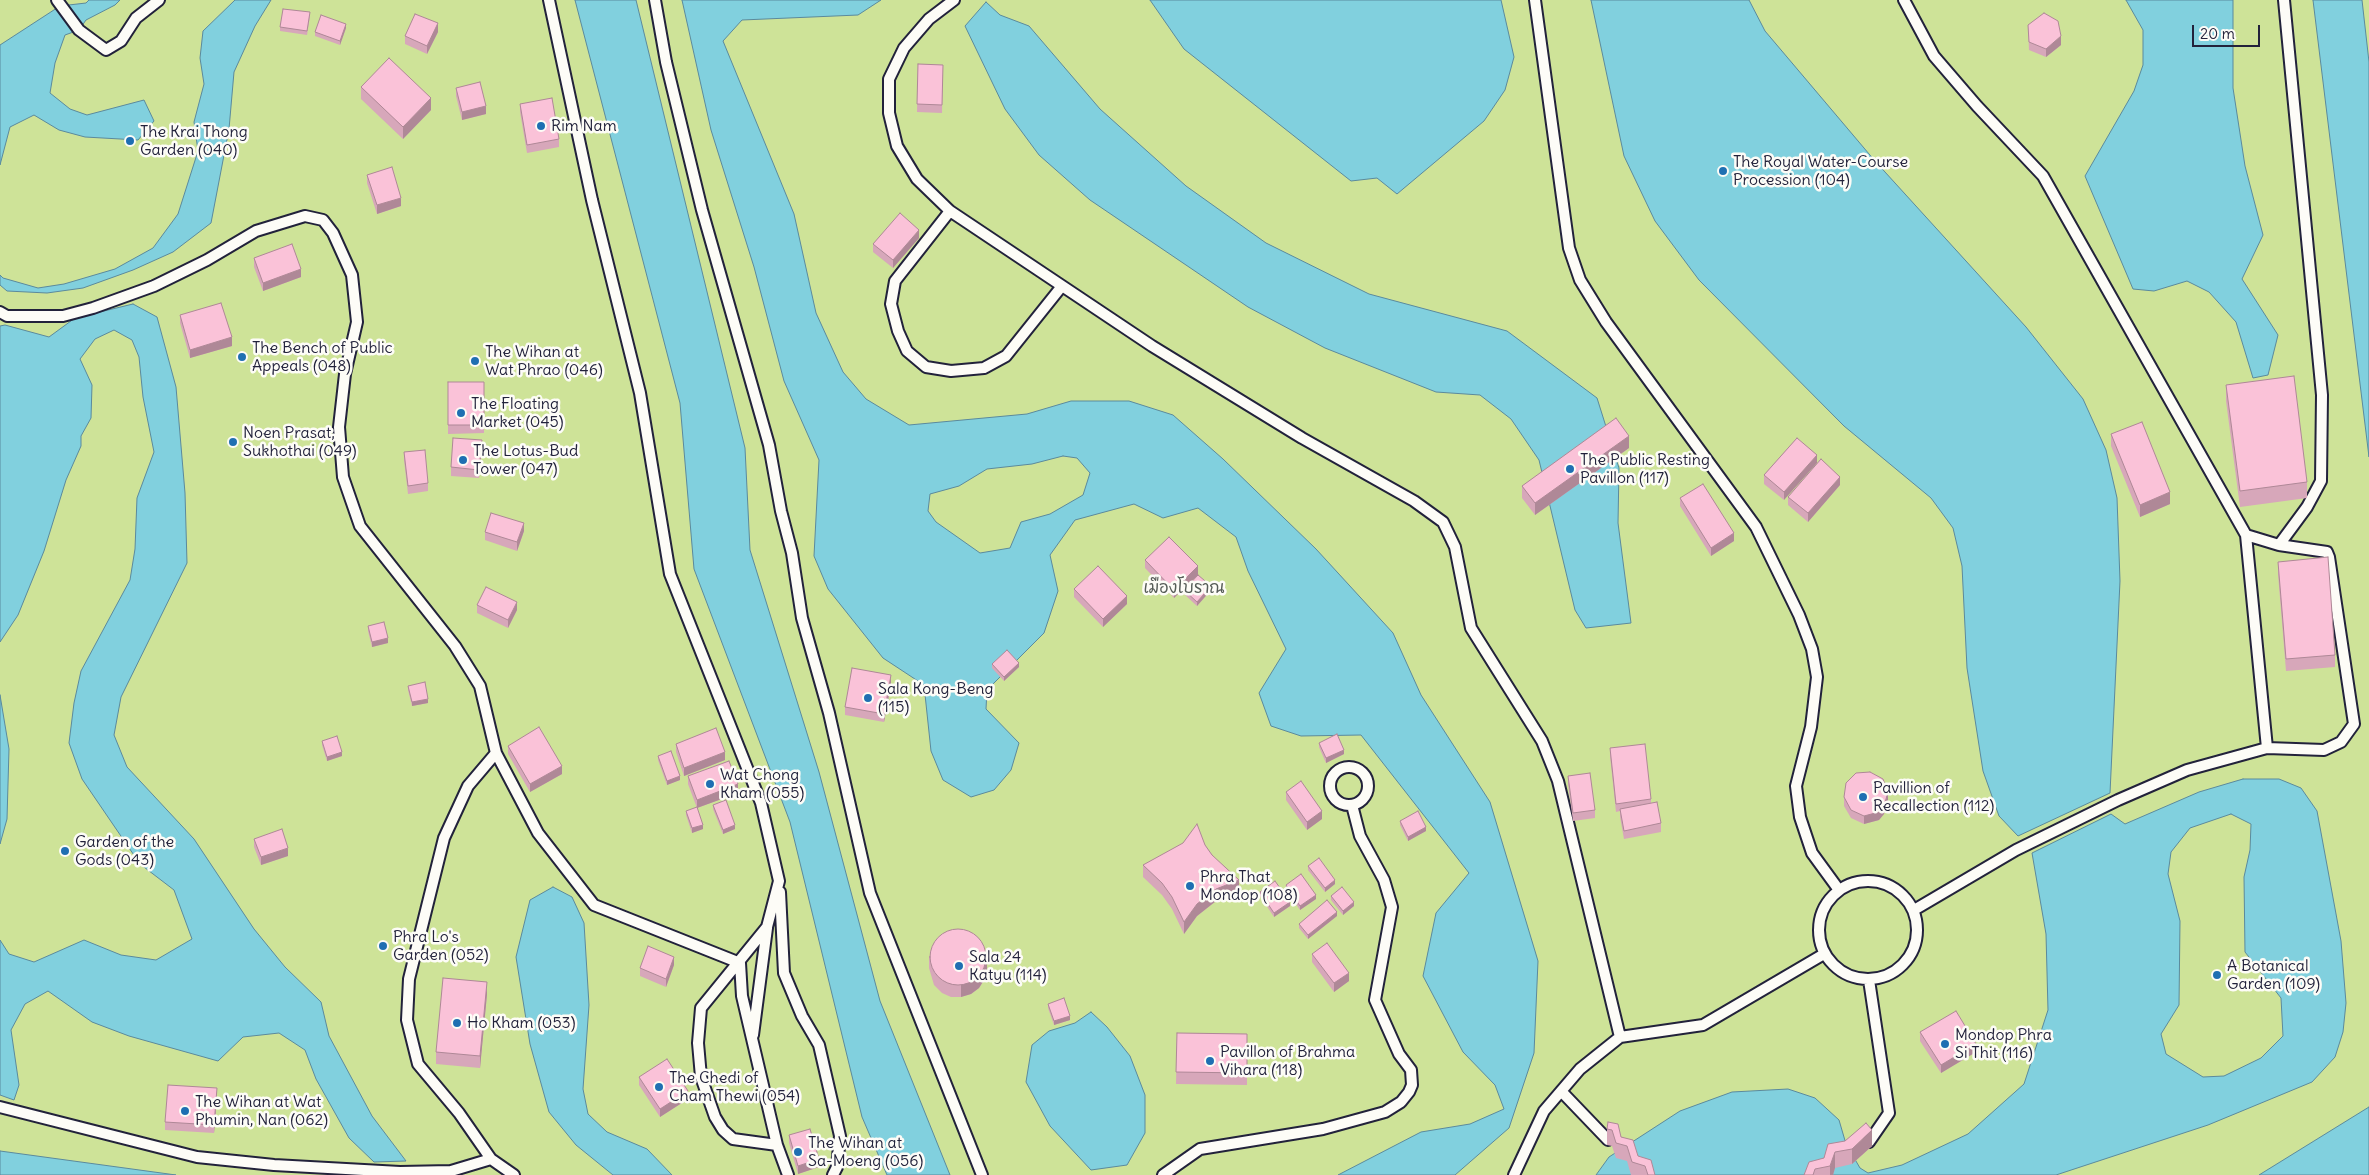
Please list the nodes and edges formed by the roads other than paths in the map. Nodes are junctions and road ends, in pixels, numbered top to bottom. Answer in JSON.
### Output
{"nodes":[{"id":1,"x":159,"y":0,"type":"edge"},
{"id":2,"x":549,"y":0,"type":"edge"},
{"id":3,"x":656,"y":0,"type":"edge"},
{"id":4,"x":954,"y":0,"type":"edge"},
{"id":5,"x":1535,"y":0,"type":"edge"},
{"id":6,"x":1904,"y":0,"type":"edge"},
{"id":7,"x":2284,"y":0,"type":"edge"},
{"id":8,"x":59,"y":3,"type":"edge"},
{"id":9,"x":950,"y":212,"type":"junction"},
{"id":10,"x":1062,"y":286,"type":"junction"},
{"id":11,"x":0,"y":312,"type":"edge"},
{"id":12,"x":2246,"y":535,"type":"junction"},
{"id":13,"x":2279,"y":545,"type":"junction"},
{"id":14,"x":2267,"y":748,"type":"junction"},
{"id":15,"x":496,"y":753,"type":"junction"},
{"id":16,"x":1352,"y":805,"type":"dead end"},
{"id":17,"x":779,"y":881,"type":"junction"},
{"id":18,"x":1839,"y":890,"type":"junction"},
{"id":19,"x":1914,"y":910,"type":"junction"},
{"id":20,"x":767,"y":927,"type":"junction"},
{"id":21,"x":1824,"y":954,"type":"junction"},
{"id":22,"x":740,"y":963,"type":"junction"},
{"id":23,"x":1869,"y":980,"type":"junction"},
{"id":24,"x":1620,"y":1037,"type":"junction"},
{"id":25,"x":752,"y":1041,"type":"junction"},
{"id":26,"x":1561,"y":1091,"type":"junction"},
{"id":27,"x":0,"y":1106,"type":"edge"},
{"id":28,"x":1608,"y":1140,"type":"edge"},
{"id":29,"x":1869,"y":1142,"type":"edge"},
{"id":30,"x":777,"y":1145,"type":"junction"},
{"id":31,"x":491,"y":1159,"type":"junction"},
{"id":32,"x":514,"y":1175,"type":"edge"},
{"id":33,"x":788,"y":1175,"type":"edge"},
{"id":34,"x":833,"y":1175,"type":"edge"},
{"id":35,"x":982,"y":1175,"type":"edge"},
{"id":36,"x":1163,"y":1175,"type":"edge"},
{"id":37,"x":1514,"y":1175,"type":"edge"}],
"edges":[{"from":1,"to":8,"type":"lane"},
{"from":2,"to":17,"type":"lane"},
{"from":3,"to":35,"type":"lane"},
{"from":4,"to":9,"type":"lane"},
{"from":5,"to":18,"type":"lane"},
{"from":6,"to":12,"type":"lane"},
{"from":7,"to":13,"type":"lane"},
{"from":9,"to":10,"type":"lane"},
{"from":9,"to":10,"type":"lane"},
{"from":10,"to":24,"type":"lane"},
{"from":11,"to":15,"type":"lane"},
{"from":12,"to":13,"type":"lane"},
{"from":12,"to":14,"type":"lane"},
{"from":13,"to":14,"type":"lane"},
{"from":14,"to":19,"type":"lane"},
{"from":15,"to":22,"type":"lane"},
{"from":15,"to":31,"type":"lane"},
{"from":16,"to":36,"type":"lane"},
{"from":17,"to":20,"type":"lane"},
{"from":17,"to":34,"type":"lane"},
{"from":18,"to":19,"type":"lane"},
{"from":18,"to":21,"type":"lane"},
{"from":19,"to":23,"type":"lane"},
{"from":20,"to":22,"type":"lane"},
{"from":20,"to":25,"type":"lane"},
{"from":21,"to":23,"type":"lane"},
{"from":21,"to":24,"type":"lane"},
{"from":22,"to":25,"type":"lane"},
{"from":22,"to":30,"type":"lane"},
{"from":23,"to":29,"type":"lane"},
{"from":24,"to":26,"type":"lane"},
{"from":25,"to":30,"type":"lane"},
{"from":26,"to":28,"type":"lane"},
{"from":26,"to":37,"type":"lane"},
{"from":27,"to":31,"type":"lane"},
{"from":30,"to":33,"type":"lane"},
{"from":31,"to":32,"type":"lane"}]}
